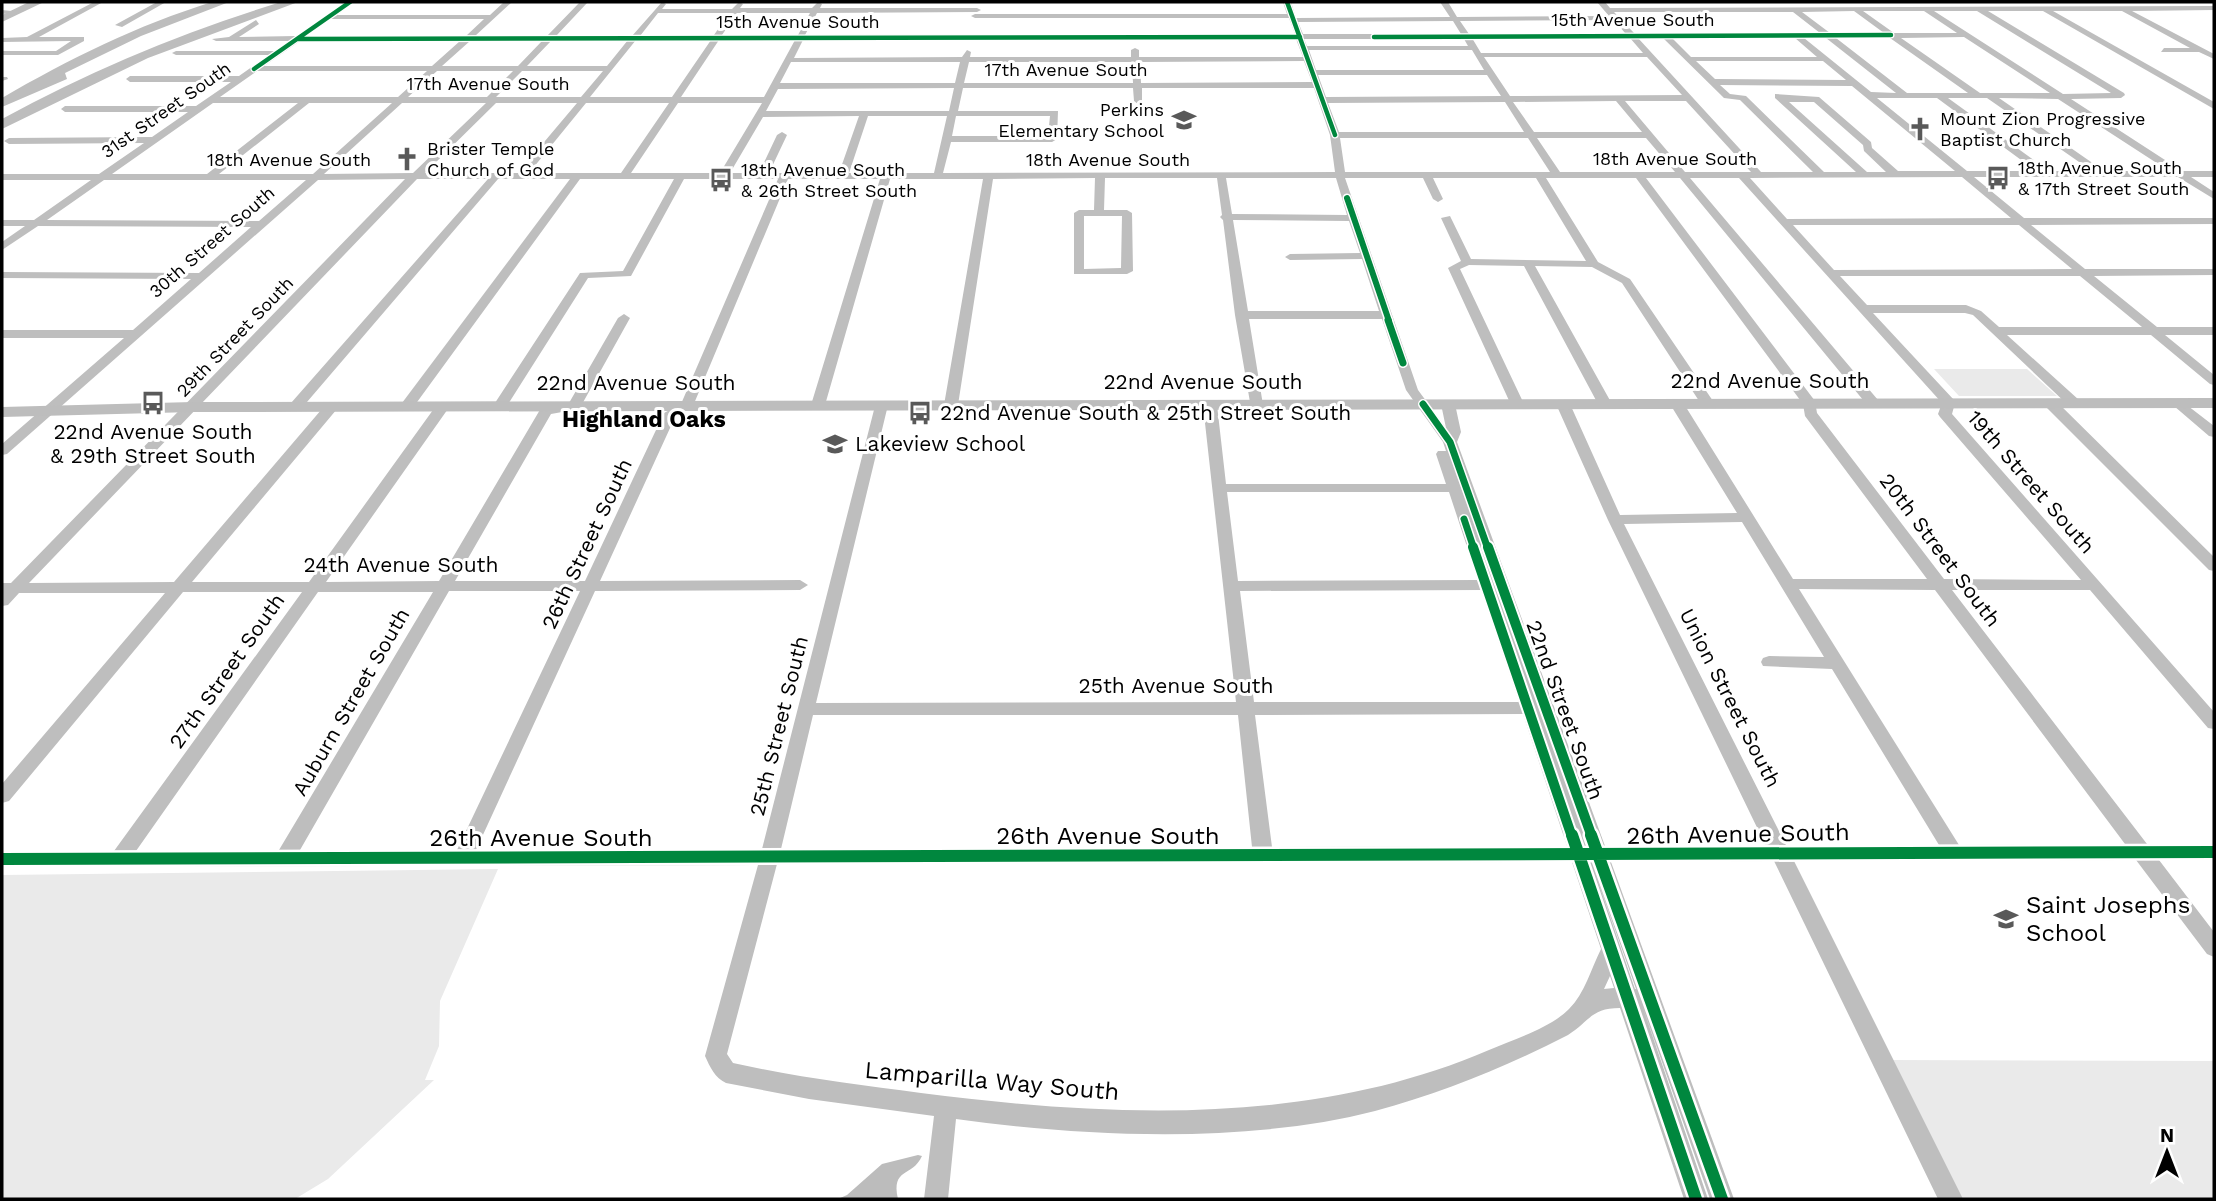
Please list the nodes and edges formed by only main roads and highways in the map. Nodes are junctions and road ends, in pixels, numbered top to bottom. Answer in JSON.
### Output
{"nodes":[{"id":1,"x":27,"y":2,"type":"edge"},
{"id":2,"x":38,"y":2,"type":"edge"},
{"id":3,"x":223,"y":2,"type":"edge"},
{"id":4,"x":252,"y":2,"type":"edge"},
{"id":5,"x":278,"y":2,"type":"edge"},
{"id":6,"x":292,"y":2,"type":"edge"},
{"id":7,"x":6,"y":14,"type":"edge"},
{"id":8,"x":223,"y":23,"type":"junction"},
{"id":9,"x":17,"y":94,"type":"junction"},
{"id":10,"x":2,"y":103,"type":"edge"},
{"id":11,"x":2,"y":125,"type":"edge"},
{"id":12,"x":2,"y":402,"type":"edge"},
{"id":13,"x":2214,"y":403,"type":"edge"},
{"id":14,"x":52,"y":407,"type":"junction"},
{"id":15,"x":2,"y":412,"type":"edge"}],
"edges":[{"from":1,"to":7,"type":"highway"},
{"from":2,"to":7,"type":"highway"},
{"from":3,"to":9,"type":"highway"},
{"from":4,"to":9,"type":"highway"},
{"from":5,"to":8,"type":"highway"},
{"from":6,"to":8,"type":"highway"},
{"from":8,"to":11,"type":"highway"},
{"from":9,"to":10,"type":"highway"},
{"from":12,"to":14,"type":"main road","name":"22nd Avenue South"},
{"from":13,"to":14,"type":"main road","name":"22nd Avenue South"},
{"from":14,"to":15,"type":"main road","name":"22nd Avenue South"}]}
